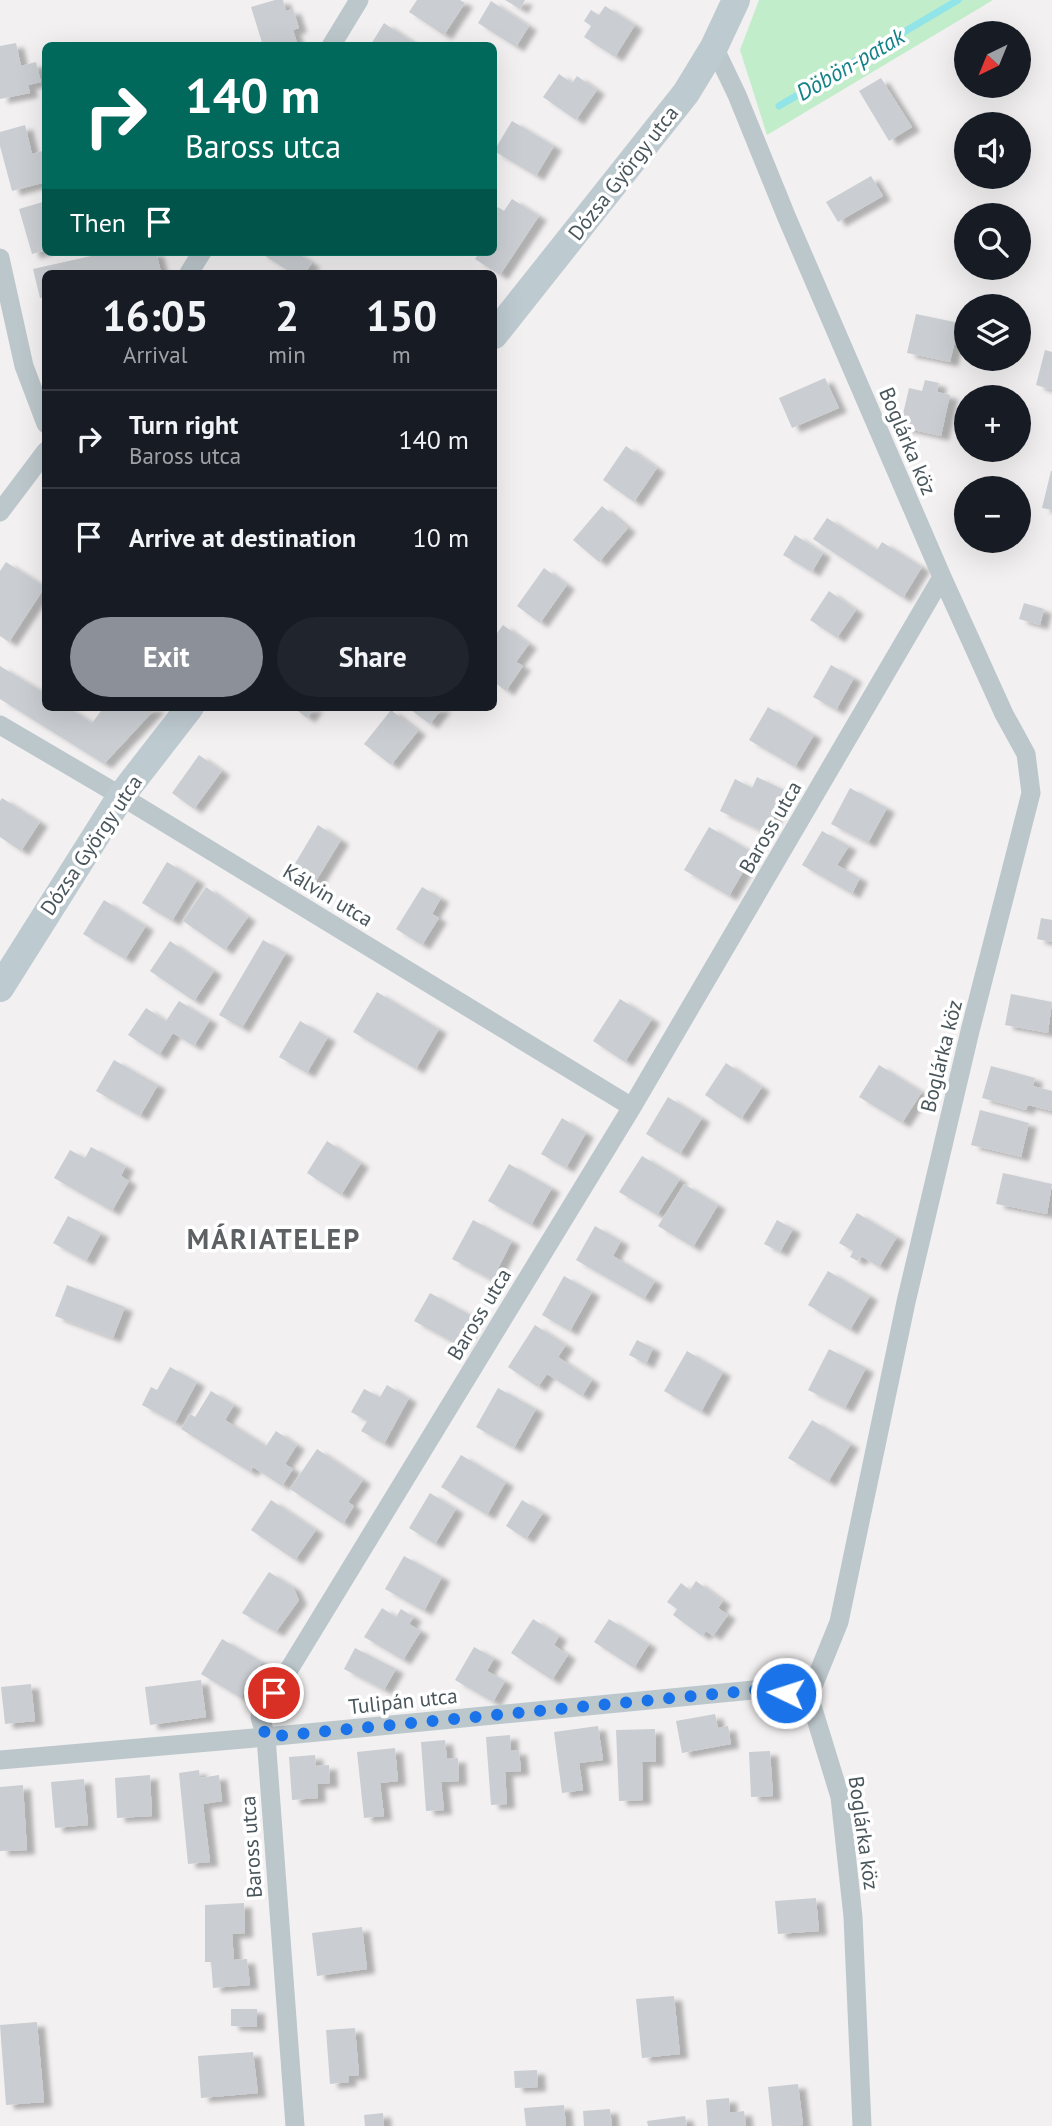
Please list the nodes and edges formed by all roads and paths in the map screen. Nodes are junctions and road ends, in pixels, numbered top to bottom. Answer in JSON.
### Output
{"nodes":[{"id":1,"x":359,"y":0,"type":"edge"},
{"id":2,"x":736,"y":0,"type":"edge"},
{"id":3,"x":333,"y":42,"type":"edge"},
{"id":4,"x":714,"y":47,"type":"junction"},
{"id":5,"x":0,"y":258,"type":"edge"},
{"id":6,"x":497,"y":331,"type":"edge"},
{"id":7,"x":42,"y":413,"type":"edge"},
{"id":8,"x":42,"y":457,"type":"edge"},
{"id":9,"x":0,"y":512,"type":"edge"},
{"id":10,"x":942,"y":577,"type":"junction"},
{"id":11,"x":187,"y":711,"type":"edge"},
{"id":12,"x":0,"y":724,"type":"edge"},
{"id":13,"x":121,"y":796,"type":"junction"},
{"id":14,"x":0,"y":988,"type":"edge"},
{"id":15,"x":632,"y":1107,"type":"junction"},
{"id":16,"x":809,"y":1696,"type":"junction"},
{"id":17,"x":266,"y":1737,"type":"junction"},
{"id":18,"x":0,"y":1760,"type":"edge"},
{"id":19,"x":295,"y":2126,"type":"edge"},
{"id":20,"x":862,"y":2126,"type":"edge"}],
"edges":[{"from":1,"to":3,"type":"street"},
{"from":2,"to":4,"type":"main road","name":"Dózsa György utca"},
{"from":4,"to":6,"type":"main road","name":"Dózsa György utca"},
{"from":4,"to":10,"type":"street","name":"Boglárka köz"},
{"from":5,"to":7,"type":"street"},
{"from":8,"to":9,"type":"street"},
{"from":10,"to":15,"type":"street","name":"Baross utca"},
{"from":10,"to":16,"type":"street","name":"Boglárka köz"},
{"from":11,"to":13,"type":"main road","name":"Dózsa György utca"},
{"from":12,"to":13,"type":"street","name":"Kálvin utca"},
{"from":13,"to":14,"type":"main road","name":"Dózsa György utca"},
{"from":13,"to":15,"type":"street","name":"Kálvin utca"},
{"from":15,"to":17,"type":"street","name":"Baross utca"},
{"from":16,"to":17,"type":"street","name":"Tulipán utca"},
{"from":16,"to":20,"type":"street","name":"Boglárka köz"},
{"from":17,"to":18,"type":"street","name":"Tulipán utca"},
{"from":17,"to":19,"type":"street","name":"Baross utca"}]}
